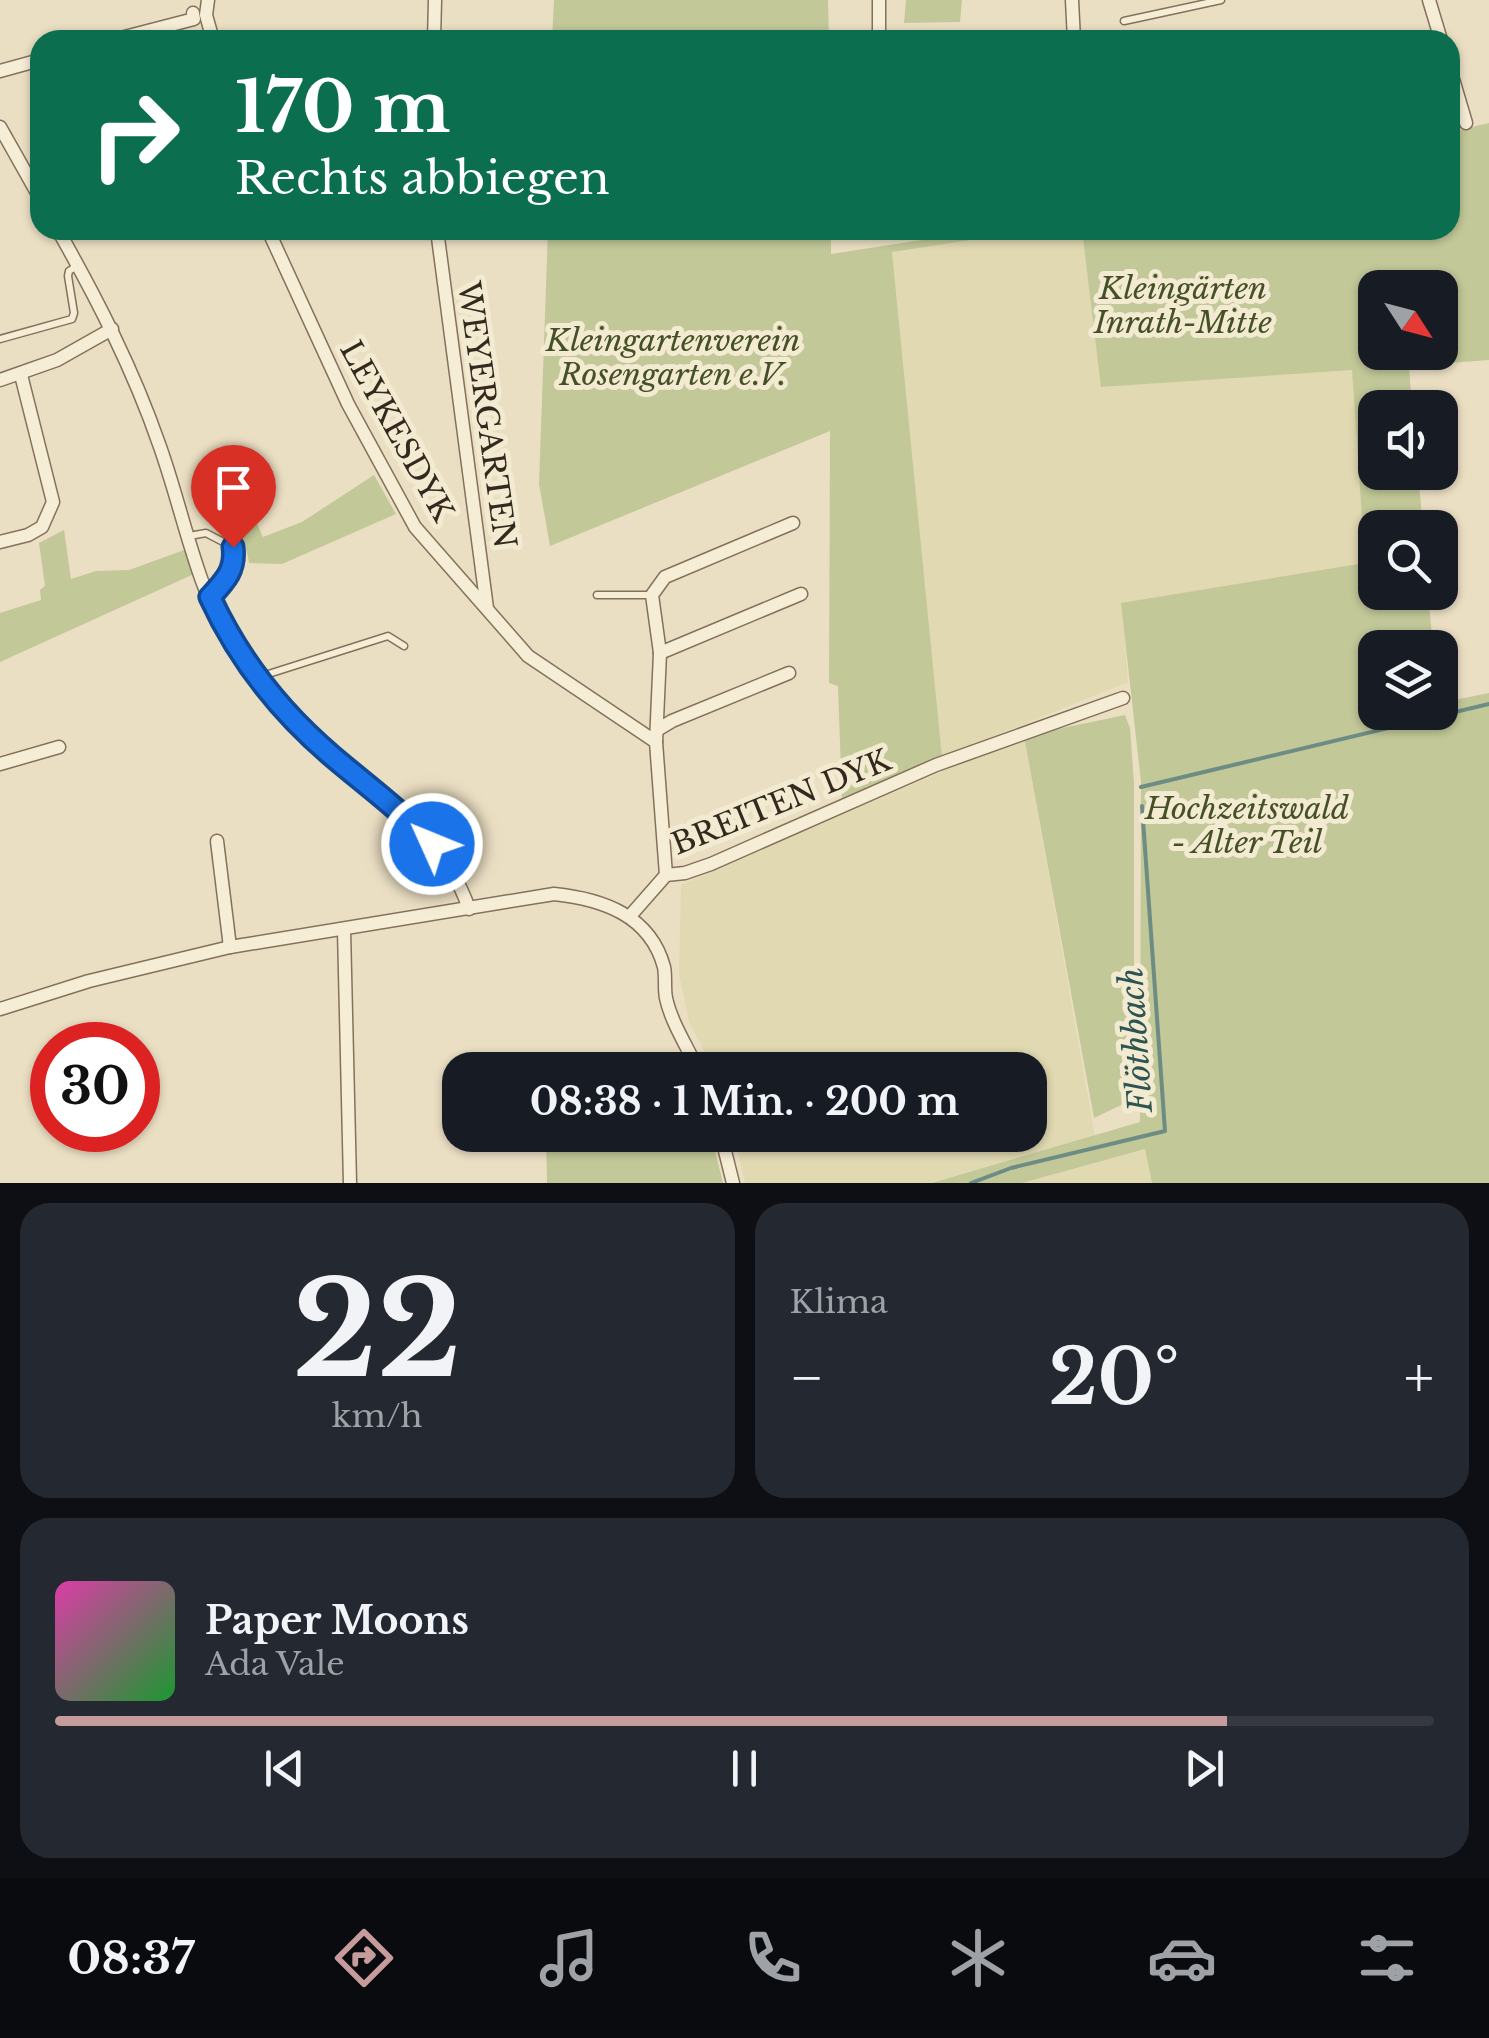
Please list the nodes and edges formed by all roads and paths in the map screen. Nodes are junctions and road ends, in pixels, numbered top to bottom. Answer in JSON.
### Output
{"nodes":[{"id":1,"x":208,"y":0,"type":"edge"},
{"id":2,"x":435,"y":0,"type":"edge"},
{"id":3,"x":879,"y":0,"type":"edge"},
{"id":4,"x":1072,"y":0,"type":"edge"},
{"id":5,"x":1222,"y":0,"type":"edge"},
{"id":6,"x":1429,"y":0,"type":"edge"},
{"id":7,"x":193,"y":13,"type":"dead end"},
{"id":8,"x":1124,"y":21,"type":"dead end"},
{"id":9,"x":150,"y":30,"type":"edge"},
{"id":10,"x":210,"y":30,"type":"edge"},
{"id":11,"x":434,"y":30,"type":"edge"},
{"id":12,"x":879,"y":30,"type":"edge"},
{"id":13,"x":1074,"y":30,"type":"edge"},
{"id":14,"x":1438,"y":30,"type":"edge"},
{"id":15,"x":30,"y":63,"type":"edge"},
{"id":16,"x":0,"y":71,"type":"edge"},
{"id":17,"x":1460,"y":103,"type":"edge"},
{"id":18,"x":1466,"y":123,"type":"dead end"},
{"id":19,"x":1,"y":130,"type":"edge"},
{"id":20,"x":30,"y":181,"type":"edge"},
{"id":21,"x":64,"y":240,"type":"edge"},
{"id":22,"x":273,"y":240,"type":"edge"},
{"id":23,"x":438,"y":240,"type":"edge"},
{"id":24,"x":78,"y":266,"type":"junction"},
{"id":25,"x":112,"y":329,"type":"junction"},
{"id":26,"x":0,"y":338,"type":"edge"},
{"id":27,"x":21,"y":376,"type":"junction"},
{"id":28,"x":0,"y":380,"type":"edge"},
{"id":29,"x":792,"y":524,"type":"dead end"},
{"id":30,"x":189,"y":536,"type":"junction"},
{"id":31,"x":0,"y":542,"type":"edge"},
{"id":32,"x":802,"y":594,"type":"dead end"},
{"id":33,"x":597,"y":595,"type":"dead end"},
{"id":34,"x":652,"y":595,"type":"junction"},
{"id":35,"x":210,"y":597,"type":"junction"},
{"id":36,"x":487,"y":608,"type":"junction"},
{"id":37,"x":404,"y":646,"type":"dead end"},
{"id":38,"x":660,"y":653,"type":"junction"},
{"id":39,"x":789,"y":674,"type":"dead end"},
{"id":40,"x":258,"y":678,"type":"junction"},
{"id":41,"x":1123,"y":698,"type":"dead end"},
{"id":42,"x":657,"y":736,"type":"junction"},
{"id":43,"x":59,"y":747,"type":"dead end"},
{"id":44,"x":0,"y":764,"type":"edge"},
{"id":45,"x":217,"y":841,"type":"dead end"},
{"id":46,"x":666,"y":875,"type":"junction"},
{"id":47,"x":470,"y":908,"type":"junction"},
{"id":48,"x":630,"y":916,"type":"junction"},
{"id":49,"x":344,"y":930,"type":"junction"},
{"id":50,"x":230,"y":947,"type":"junction"},
{"id":51,"x":0,"y":1009,"type":"edge"},
{"id":52,"x":690,"y":1052,"type":"edge"},
{"id":53,"x":725,"y":1152,"type":"edge"},
{"id":54,"x":350,"y":1183,"type":"edge"},
{"id":55,"x":733,"y":1183,"type":"edge"}],
"edges":[{"from":1,"to":10,"type":"street"},
{"from":2,"to":11,"type":"street"},
{"from":3,"to":12,"type":"street"},
{"from":4,"to":13,"type":"street"},
{"from":5,"to":8,"type":"lane"},
{"from":6,"to":14,"type":"street"},
{"from":7,"to":9,"type":"street"},
{"from":15,"to":16,"type":"street"},
{"from":17,"to":18,"type":"street"},
{"from":19,"to":20,"type":"street"},
{"from":21,"to":24,"type":"street"},
{"from":22,"to":36,"type":"street","name":"LEYKESDYK"},
{"from":23,"to":36,"type":"street","name":"WEYERGARTEN"},
{"from":24,"to":25,"type":"street"},
{"from":24,"to":26,"type":"lane"},
{"from":25,"to":27,"type":"street"},
{"from":25,"to":30,"type":"street"},
{"from":27,"to":28,"type":"street"},
{"from":27,"to":31,"type":"street"},
{"from":29,"to":34,"type":"street"},
{"from":30,"to":35,"type":"street"},
{"from":30,"to":35,"type":"lane"},
{"from":32,"to":38,"type":"street"},
{"from":33,"to":34,"type":"lane"},
{"from":34,"to":38,"type":"street"},
{"from":35,"to":40,"type":"street"},
{"from":36,"to":42,"type":"street","name":"LEYKESDYK"},
{"from":37,"to":40,"type":"lane"},
{"from":38,"to":42,"type":"street"},
{"from":39,"to":42,"type":"street"},
{"from":40,"to":47,"type":"street"},
{"from":41,"to":46,"type":"street","name":"BREITEN DYK"},
{"from":42,"to":46,"type":"street"},
{"from":43,"to":44,"type":"street"},
{"from":45,"to":50,"type":"street"},
{"from":46,"to":48,"type":"street","name":"BREITEN DYK"},
{"from":47,"to":48,"type":"street"},
{"from":47,"to":49,"type":"street"},
{"from":48,"to":52,"type":"street"},
{"from":49,"to":50,"type":"street"},
{"from":49,"to":54,"type":"street"},
{"from":50,"to":51,"type":"street"},
{"from":53,"to":55,"type":"street"}]}
